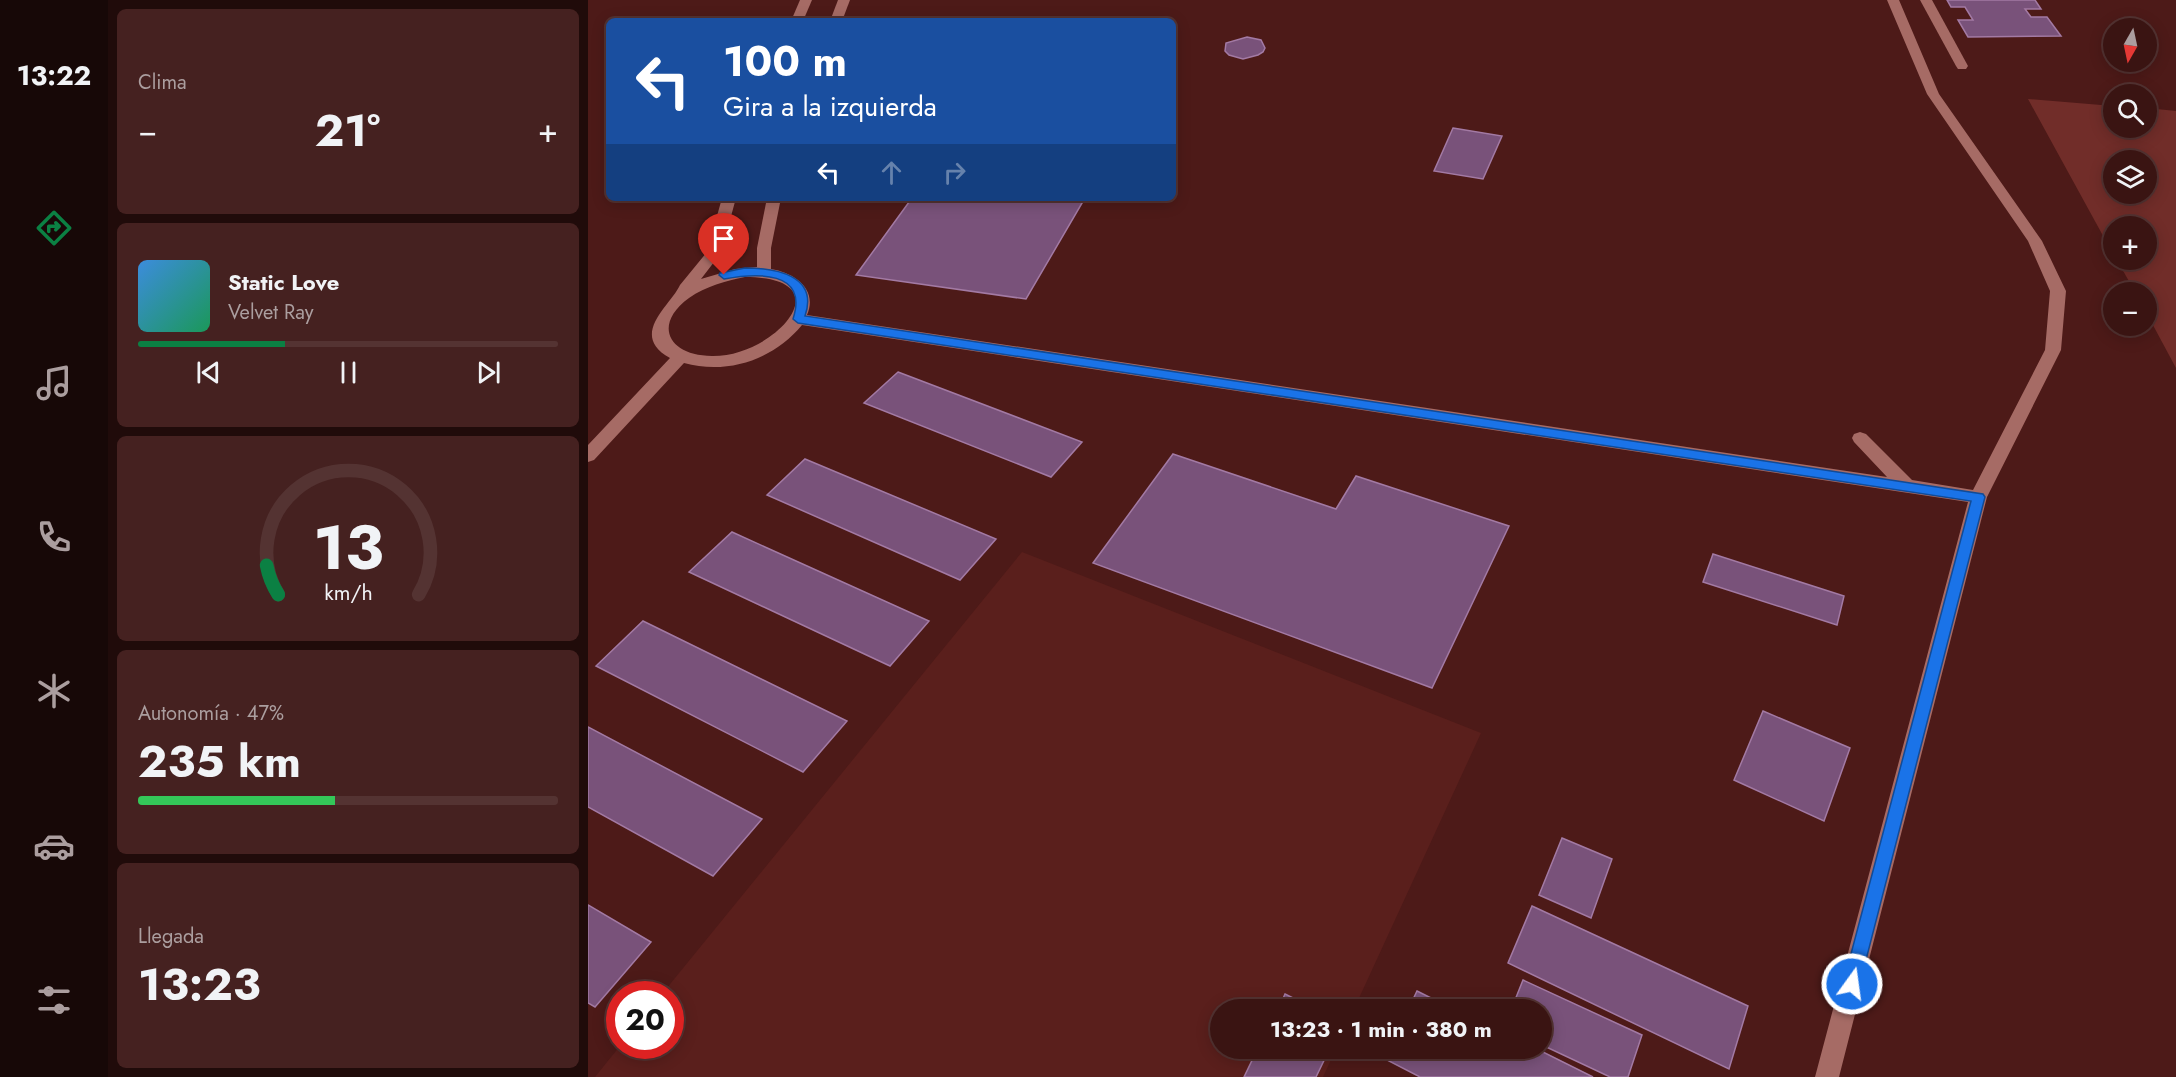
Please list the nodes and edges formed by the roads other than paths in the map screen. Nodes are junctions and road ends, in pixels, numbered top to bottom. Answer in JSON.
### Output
{"nodes":[{"id":1,"x":806,"y":0,"type":"edge"},
{"id":2,"x":844,"y":0,"type":"edge"},
{"id":3,"x":1893,"y":0,"type":"edge"},
{"id":4,"x":1926,"y":0,"type":"edge"},
{"id":5,"x":798,"y":18,"type":"edge"},
{"id":6,"x":837,"y":18,"type":"edge"},
{"id":7,"x":1962,"y":66,"type":"dead end"},
{"id":8,"x":728,"y":201,"type":"edge"},
{"id":9,"x":773,"y":201,"type":"edge"},
{"id":10,"x":764,"y":272,"type":"junction"},
{"id":11,"x":673,"y":304,"type":"junction"},
{"id":12,"x":798,"y":319,"type":"junction"},
{"id":13,"x":680,"y":357,"type":"junction"},
{"id":14,"x":1860,"y":438,"type":"dead end"},
{"id":15,"x":588,"y":456,"type":"edge"},
{"id":16,"x":1908,"y":487,"type":"junction"},
{"id":17,"x":1978,"y":497,"type":"junction"},
{"id":18,"x":1827,"y":1077,"type":"edge"}],
"edges":[{"from":1,"to":5,"type":"street"},
{"from":2,"to":6,"type":"street"},
{"from":3,"to":17,"type":"street"},
{"from":4,"to":7,"type":"street"},
{"from":8,"to":11,"type":"street"},
{"from":9,"to":10,"type":"street"},
{"from":10,"to":11,"type":"street"},
{"from":10,"to":12,"type":"street"},
{"from":11,"to":13,"type":"street"},
{"from":12,"to":13,"type":"street"},
{"from":12,"to":16,"type":"street"},
{"from":13,"to":15,"type":"street"},
{"from":14,"to":16,"type":"street"},
{"from":16,"to":17,"type":"street"},
{"from":17,"to":18,"type":"street"}]}
